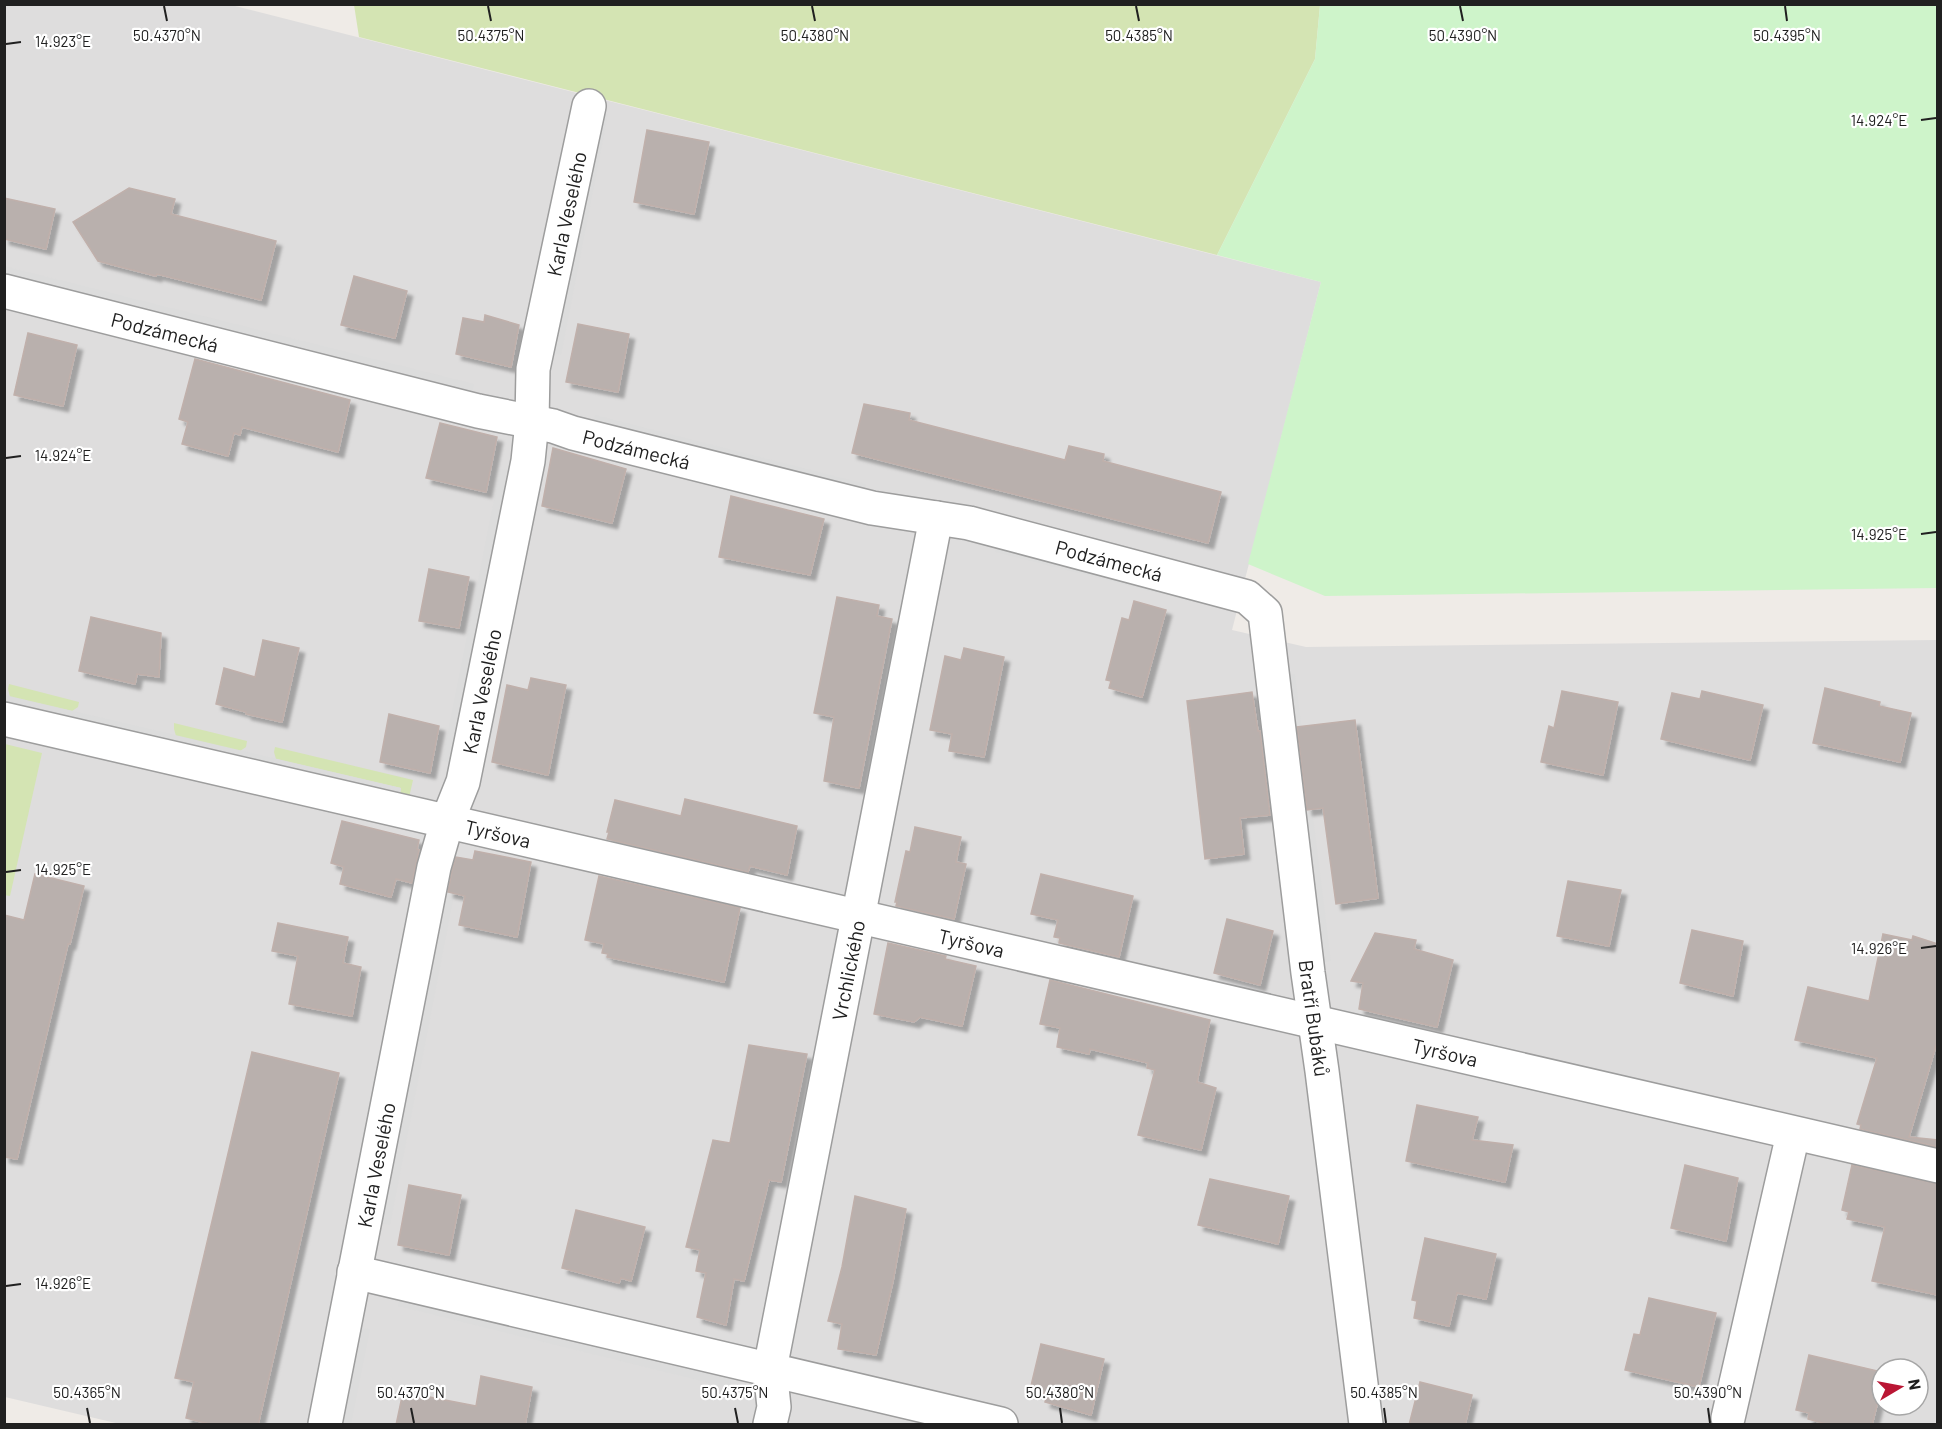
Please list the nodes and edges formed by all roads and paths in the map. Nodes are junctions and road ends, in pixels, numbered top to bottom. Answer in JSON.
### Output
{"nodes":[{"id":1,"x":589,"y":106,"type":"dead end"},
{"id":2,"x":4,"y":291,"type":"edge"},
{"id":3,"x":532,"y":422,"type":"junction"},
{"id":4,"x":936,"y":518,"type":"junction"},
{"id":5,"x":1265,"y":613,"type":"joint"},
{"id":6,"x":4,"y":720,"type":"edge"},
{"id":7,"x":447,"y":822,"type":"junction"},
{"id":8,"x":860,"y":917,"type":"junction"},
{"id":9,"x":1315,"y":1021,"type":"junction"},
{"id":10,"x":1793,"y":1134,"type":"junction"},
{"id":11,"x":1938,"y":1166,"type":"edge"},
{"id":12,"x":354,"y":1272,"type":"junction"},
{"id":13,"x":770,"y":1369,"type":"junction"},
{"id":14,"x":1728,"y":1418,"type":"dead end"},
{"id":15,"x":325,"y":1425,"type":"edge"},
{"id":16,"x":770,"y":1425,"type":"edge"},
{"id":17,"x":1001,"y":1425,"type":"edge"},
{"id":18,"x":1366,"y":1425,"type":"edge"}],
"edges":[{"from":1,"to":3,"type":"street","name":"Karla Veselého"},
{"from":2,"to":3,"type":"street","name":"Podzámecká"},
{"from":3,"to":4,"type":"street","name":"Podzámecká"},
{"from":3,"to":7,"type":"street","name":"Karla Veselého"},
{"from":4,"to":5,"type":"street","name":"Podzámecká"},
{"from":4,"to":8,"type":"street","name":"Vrchlického"},
{"from":5,"to":9,"type":"street","name":"Bratří Bubáků"},
{"from":6,"to":7,"type":"street","name":"Tyršova"},
{"from":7,"to":8,"type":"street","name":"Tyršova"},
{"from":7,"to":12,"type":"street","name":"Karla Veselého"},
{"from":8,"to":9,"type":"street","name":"Tyršova"},
{"from":8,"to":13,"type":"street","name":"Vrchlického"},
{"from":9,"to":10,"type":"street","name":"Tyršova"},
{"from":9,"to":18,"type":"street","name":"Bratří Bubáků"},
{"from":10,"to":11,"type":"street","name":"Tyršova"},
{"from":10,"to":14,"type":"street"},
{"from":12,"to":13,"type":"street"},
{"from":12,"to":15,"type":"street","name":"Karla Veselého"},
{"from":13,"to":16,"type":"street","name":"Vrchlického"},
{"from":13,"to":17,"type":"street"}]}
